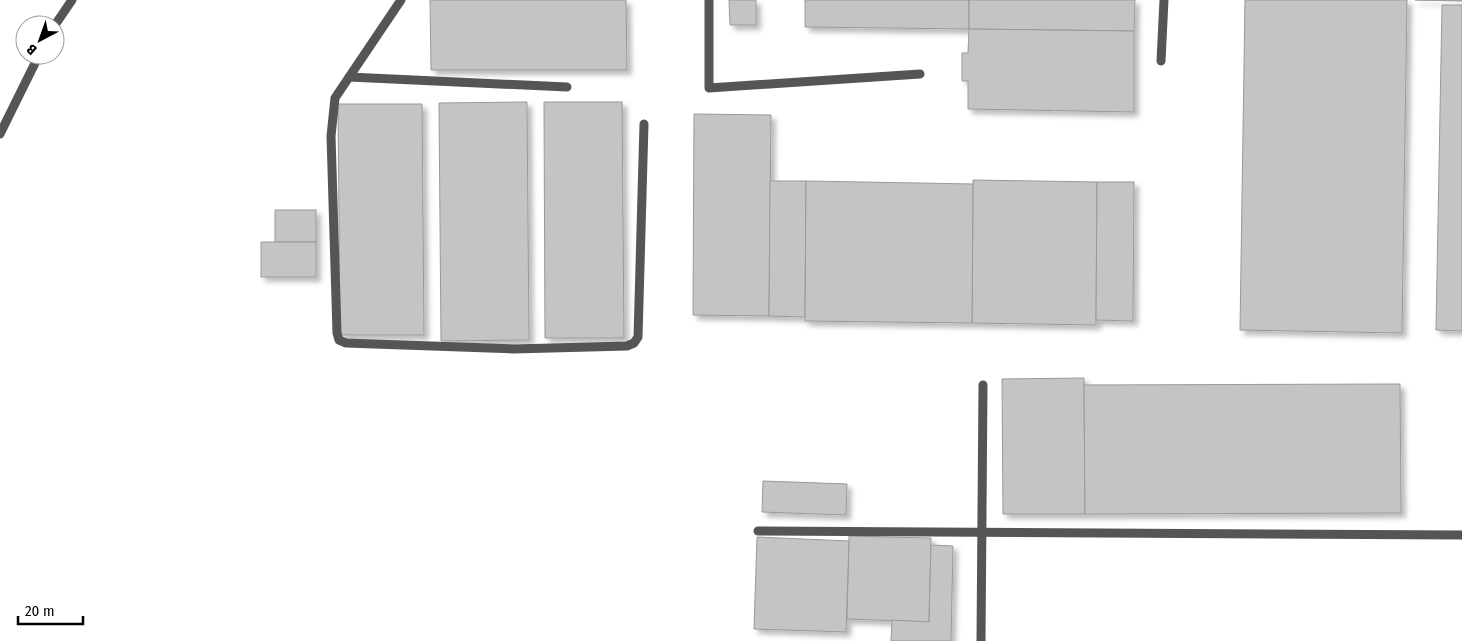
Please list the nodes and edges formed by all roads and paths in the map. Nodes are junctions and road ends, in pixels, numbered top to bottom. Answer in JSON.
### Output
{"nodes":[{"id":1,"x":72,"y":0,"type":"edge"},
{"id":2,"x":401,"y":0,"type":"edge"},
{"id":3,"x":709,"y":0,"type":"edge"},
{"id":4,"x":1164,"y":0,"type":"edge"},
{"id":5,"x":62,"y":15,"type":"edge"},
{"id":6,"x":1161,"y":61,"type":"dead end"},
{"id":7,"x":34,"y":65,"type":"edge"},
{"id":8,"x":920,"y":74,"type":"dead end"},
{"id":9,"x":349,"y":77,"type":"junction"},
{"id":10,"x":567,"y":87,"type":"dead end"},
{"id":11,"x":644,"y":124,"type":"dead end"},
{"id":12,"x":0,"y":134,"type":"edge"},
{"id":13,"x":983,"y":385,"type":"dead end"},
{"id":14,"x":758,"y":531,"type":"dead end"},
{"id":15,"x":982,"y":533,"type":"junction"},
{"id":16,"x":1462,"y":535,"type":"edge"},
{"id":17,"x":981,"y":641,"type":"edge"}],
"edges":[{"from":1,"to":5,"type":"lane"},
{"from":2,"to":9,"type":"lane"},
{"from":3,"to":8,"type":"lane"},
{"from":4,"to":6,"type":"lane"},
{"from":7,"to":12,"type":"lane"},
{"from":9,"to":10,"type":"lane"},
{"from":9,"to":11,"type":"lane"},
{"from":13,"to":15,"type":"lane"},
{"from":14,"to":15,"type":"lane"},
{"from":15,"to":16,"type":"lane"},
{"from":15,"to":17,"type":"lane"}]}
